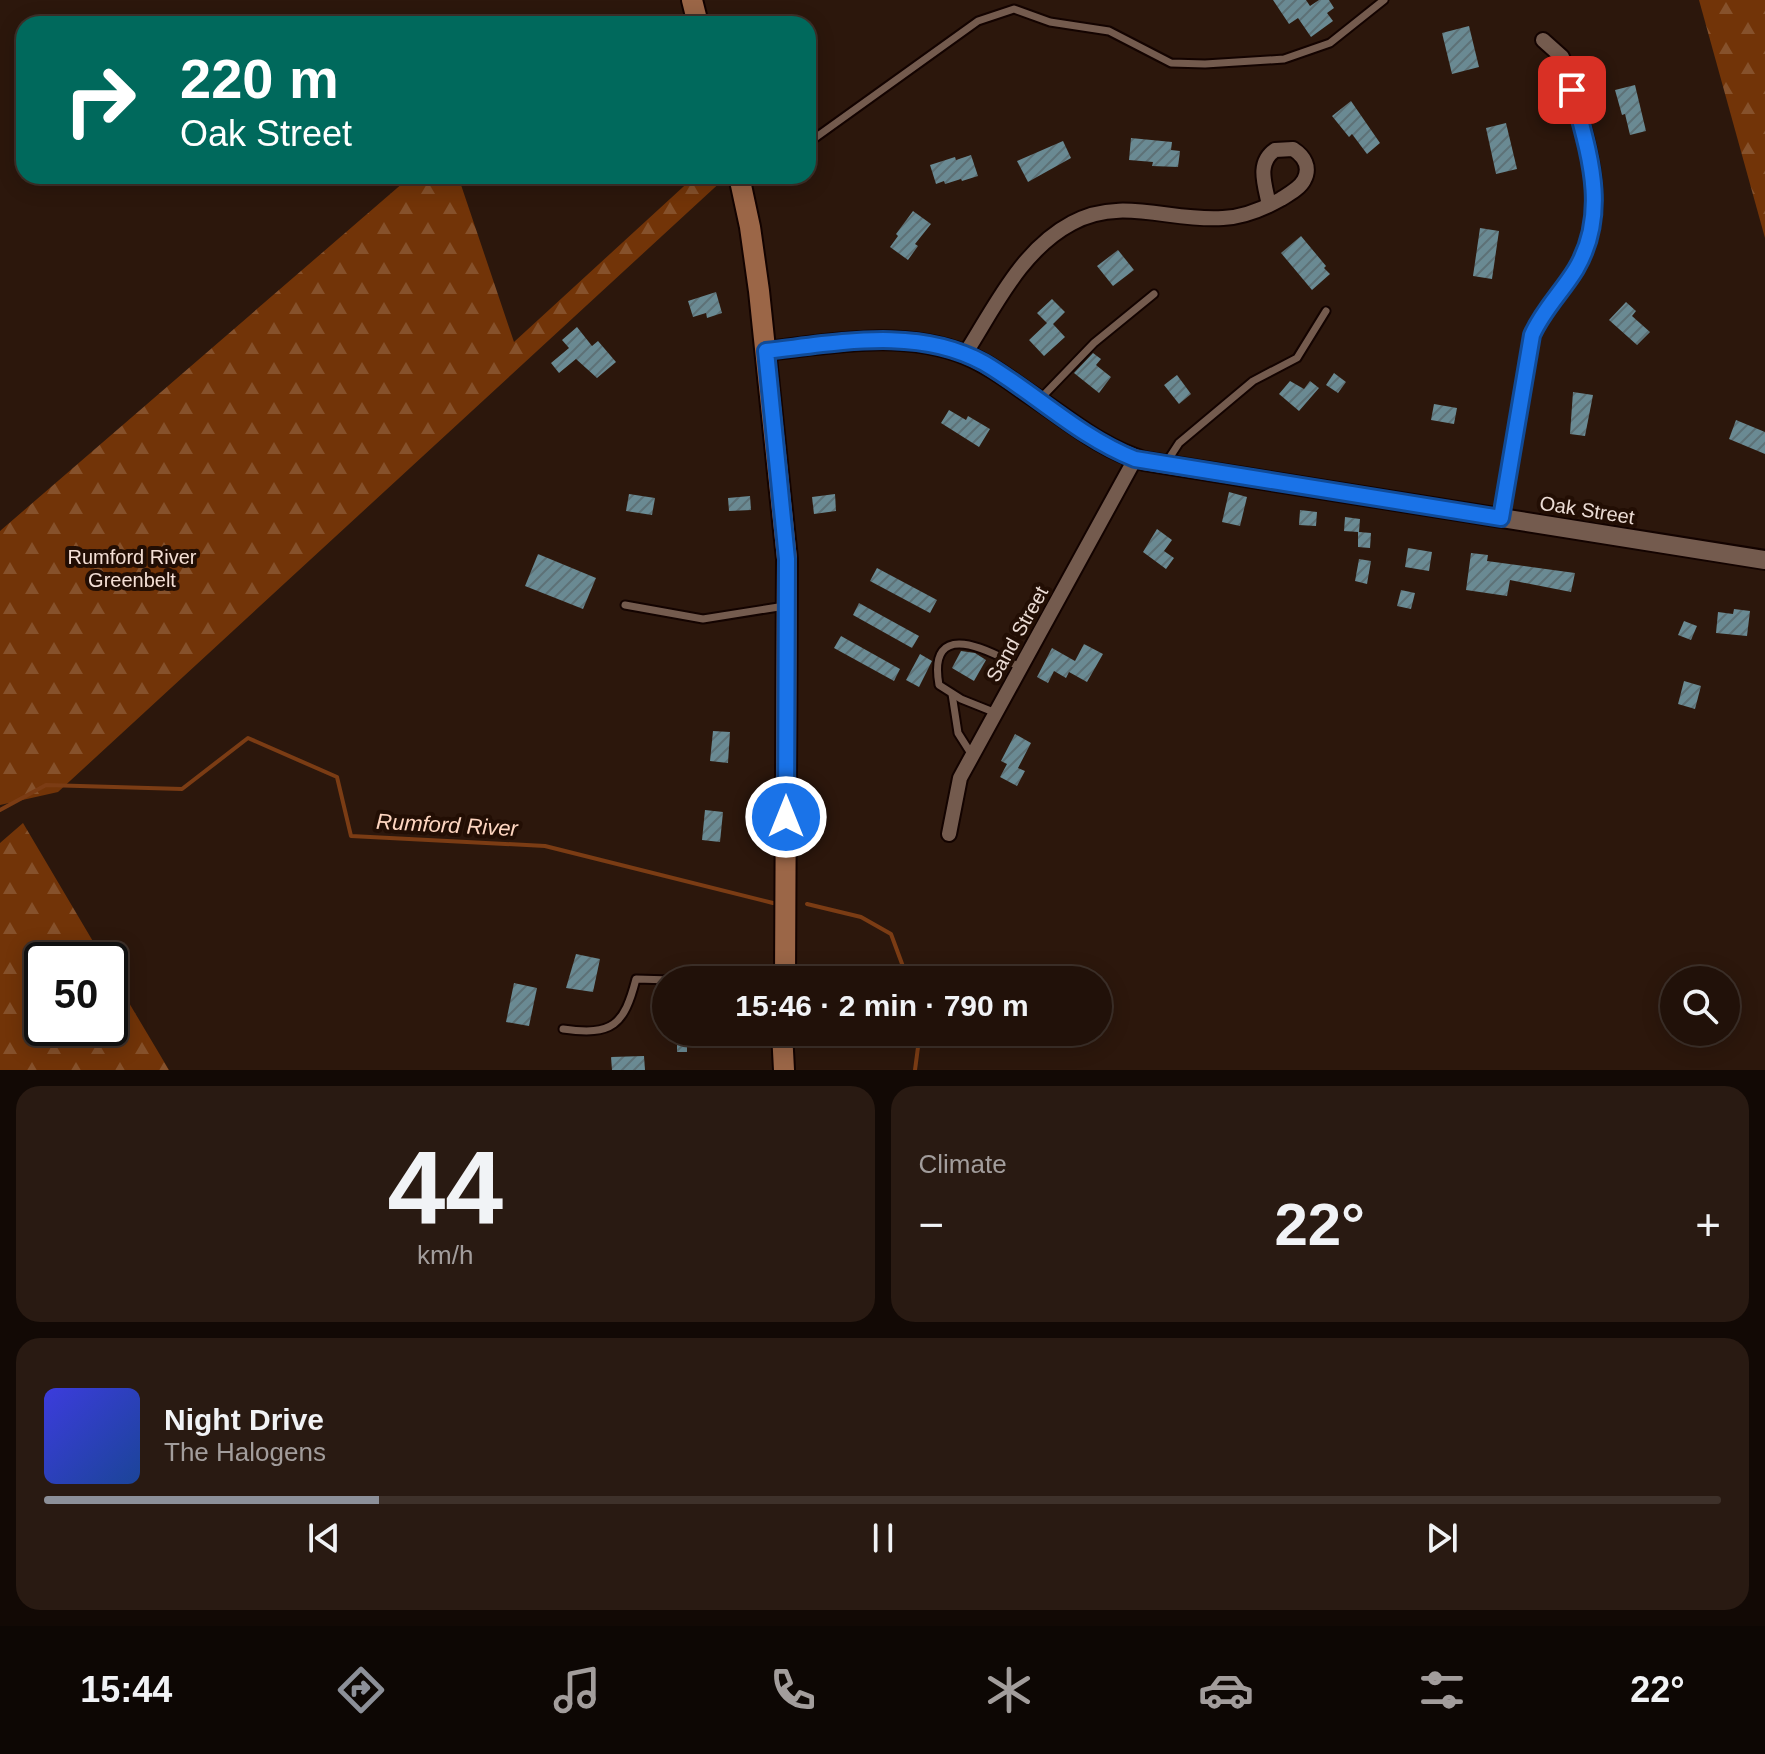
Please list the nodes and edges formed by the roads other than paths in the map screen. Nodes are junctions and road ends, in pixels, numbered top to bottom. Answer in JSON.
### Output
{"nodes":[{"id":1,"x":1384,"y":0,"type":"edge"},
{"id":2,"x":1543,"y":40,"type":"dead end"},
{"id":3,"x":816,"y":137,"type":"edge"},
{"id":4,"x":742,"y":184,"type":"edge"},
{"id":5,"x":1269,"y":205,"type":"dead end"},
{"id":6,"x":1154,"y":294,"type":"dead end"},
{"id":7,"x":1326,"y":311,"type":"dead end"},
{"id":8,"x":766,"y":351,"type":"junction"},
{"id":9,"x":965,"y":354,"type":"junction"},
{"id":10,"x":1039,"y":400,"type":"junction"},
{"id":11,"x":1135,"y":459,"type":"junction"},
{"id":12,"x":1164,"y":464,"type":"junction"},
{"id":13,"x":1501,"y":518,"type":"junction"},
{"id":14,"x":1765,"y":560,"type":"edge"},
{"id":15,"x":625,"y":605,"type":"dead end"},
{"id":16,"x":787,"y":606,"type":"junction"},
{"id":17,"x":1021,"y":668,"type":"junction"},
{"id":18,"x":952,"y":694,"type":"junction"},
{"id":19,"x":996,"y":713,"type":"junction"},
{"id":20,"x":973,"y":755,"type":"junction"},
{"id":21,"x":949,"y":834,"type":"dead end"},
{"id":22,"x":785,"y":966,"type":"edge"},
{"id":23,"x":652,"y":979,"type":"edge"},
{"id":24,"x":563,"y":1029,"type":"dead end"},
{"id":25,"x":783,"y":1046,"type":"edge"},
{"id":26,"x":784,"y":1070,"type":"edge"}],
"edges":[{"from":1,"to":3,"type":"lane"},
{"from":2,"to":13,"type":"street"},
{"from":4,"to":8,"type":"main road"},
{"from":5,"to":9,"type":"street"},
{"from":6,"to":10,"type":"lane"},
{"from":7,"to":12,"type":"lane"},
{"from":8,"to":9,"type":"street","name":"Oak Street"},
{"from":8,"to":16,"type":"main road"},
{"from":9,"to":10,"type":"street","name":"Oak Street"},
{"from":10,"to":11,"type":"street","name":"Oak Street"},
{"from":11,"to":12,"type":"street","name":"Oak Street"},
{"from":11,"to":17,"type":"street","name":"Sand Street"},
{"from":12,"to":13,"type":"street","name":"Oak Street"},
{"from":13,"to":14,"type":"street","name":"Oak Street"},
{"from":15,"to":16,"type":"lane"},
{"from":16,"to":22,"type":"main road"},
{"from":17,"to":18,"type":"lane"},
{"from":17,"to":19,"type":"street","name":"Sand Street"},
{"from":18,"to":19,"type":"lane"},
{"from":18,"to":20,"type":"lane"},
{"from":19,"to":20,"type":"street","name":"Sand Street"},
{"from":20,"to":21,"type":"street","name":"Sand Street"},
{"from":23,"to":24,"type":"lane"},
{"from":25,"to":26,"type":"main road"}]}
